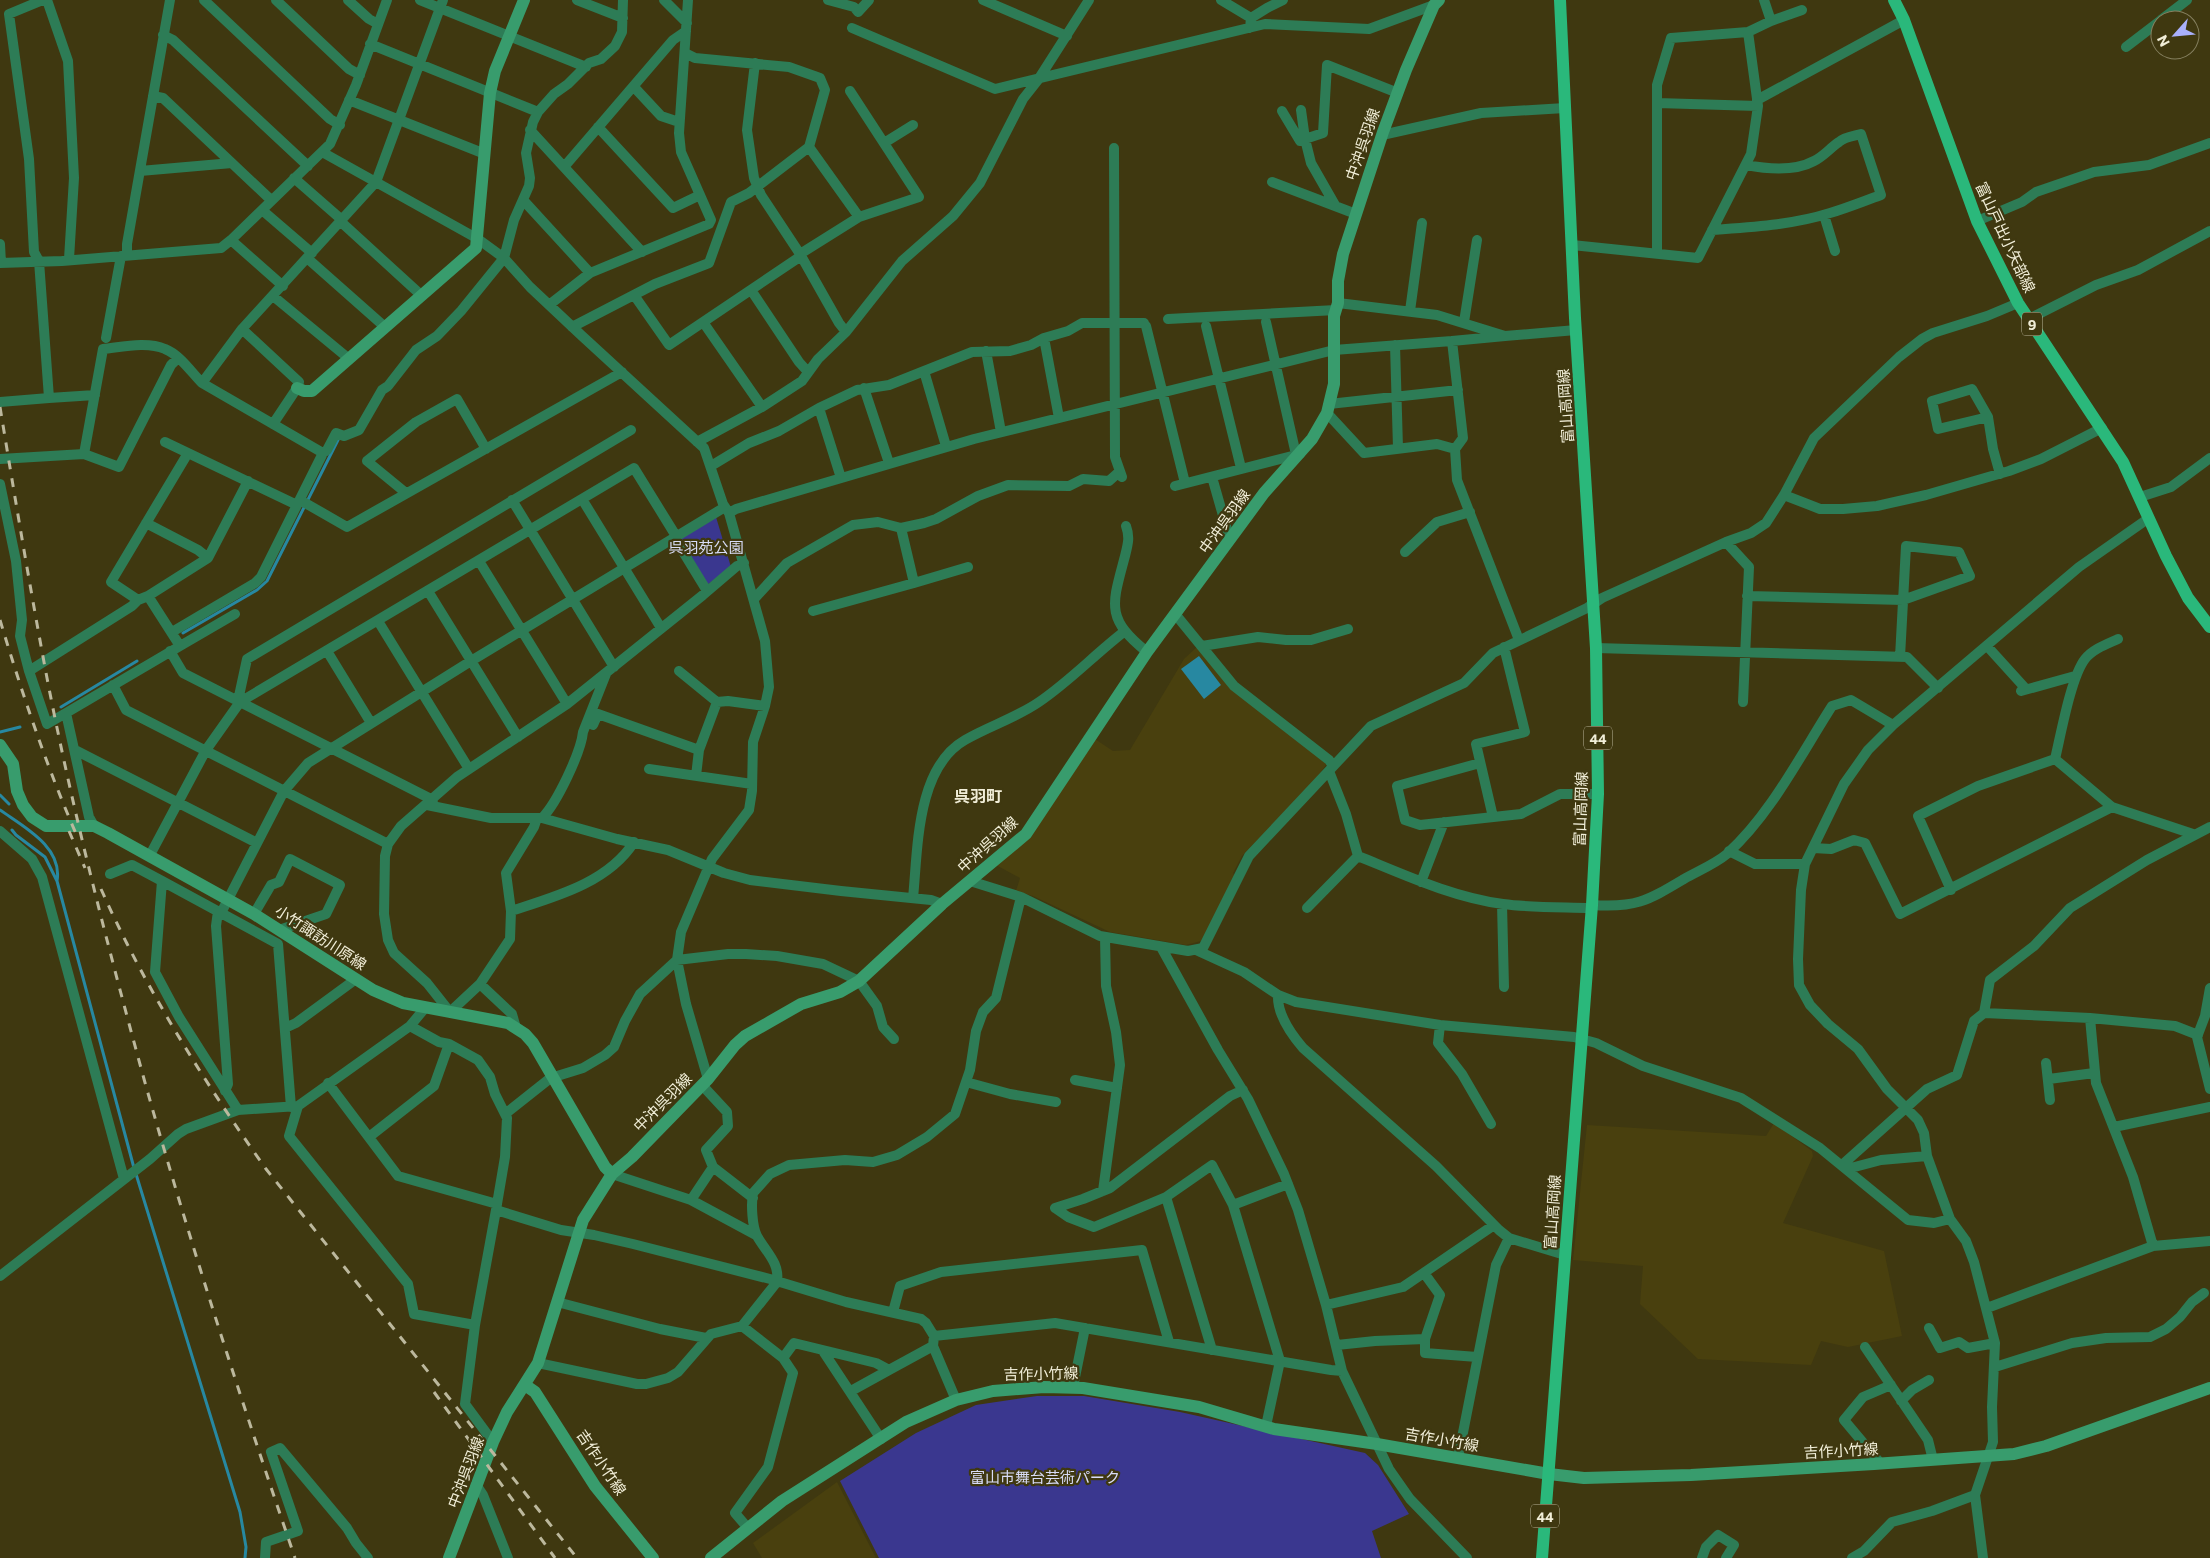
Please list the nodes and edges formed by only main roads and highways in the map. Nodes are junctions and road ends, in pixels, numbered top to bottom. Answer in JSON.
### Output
{"nodes":[{"id":1,"x":524,"y":0,"type":"edge"},
{"id":2,"x":1560,"y":0,"type":"edge"},
{"id":3,"x":1894,"y":0,"type":"edge"},
{"id":4,"x":1437,"y":3,"type":"edge"},
{"id":5,"x":297,"y":388,"type":"road end"},
{"id":6,"x":2210,"y":627,"type":"edge"},
{"id":7,"x":0,"y":745,"type":"edge"},
{"id":8,"x":612,"y":1174,"type":"junction"},
{"id":9,"x":525,"y":1385,"type":"junction"},
{"id":10,"x":2210,"y":1388,"type":"edge"},
{"id":11,"x":1549,"y":1474,"type":"junction"},
{"id":12,"x":449,"y":1558,"type":"edge"},
{"id":13,"x":653,"y":1558,"type":"edge"},
{"id":14,"x":711,"y":1558,"type":"edge"},
{"id":15,"x":1542,"y":1558,"type":"edge"}],
"edges":[{"from":1,"to":5,"type":"main road"},
{"from":2,"to":11,"type":"main road","name":"富山高岡線","number":"44"},
{"from":3,"to":6,"type":"main road","name":"富山戸出小矢部線","number":"9"},
{"from":4,"to":8,"type":"main road","name":"中沖呉羽線"},
{"from":7,"to":8,"type":"main road","name":"小竹諏訪川原線"},
{"from":8,"to":9,"type":"main road","name":"中沖呉羽線"},
{"from":9,"to":12,"type":"main road","name":"中沖呉羽線"},
{"from":9,"to":13,"type":"main road","name":"吉作小竹線"},
{"from":10,"to":11,"type":"main road","name":"吉作小竹線"},
{"from":11,"to":14,"type":"main road","name":"吉作小竹線"},
{"from":11,"to":15,"type":"main road","name":"富山高岡線","number":"44"}]}
